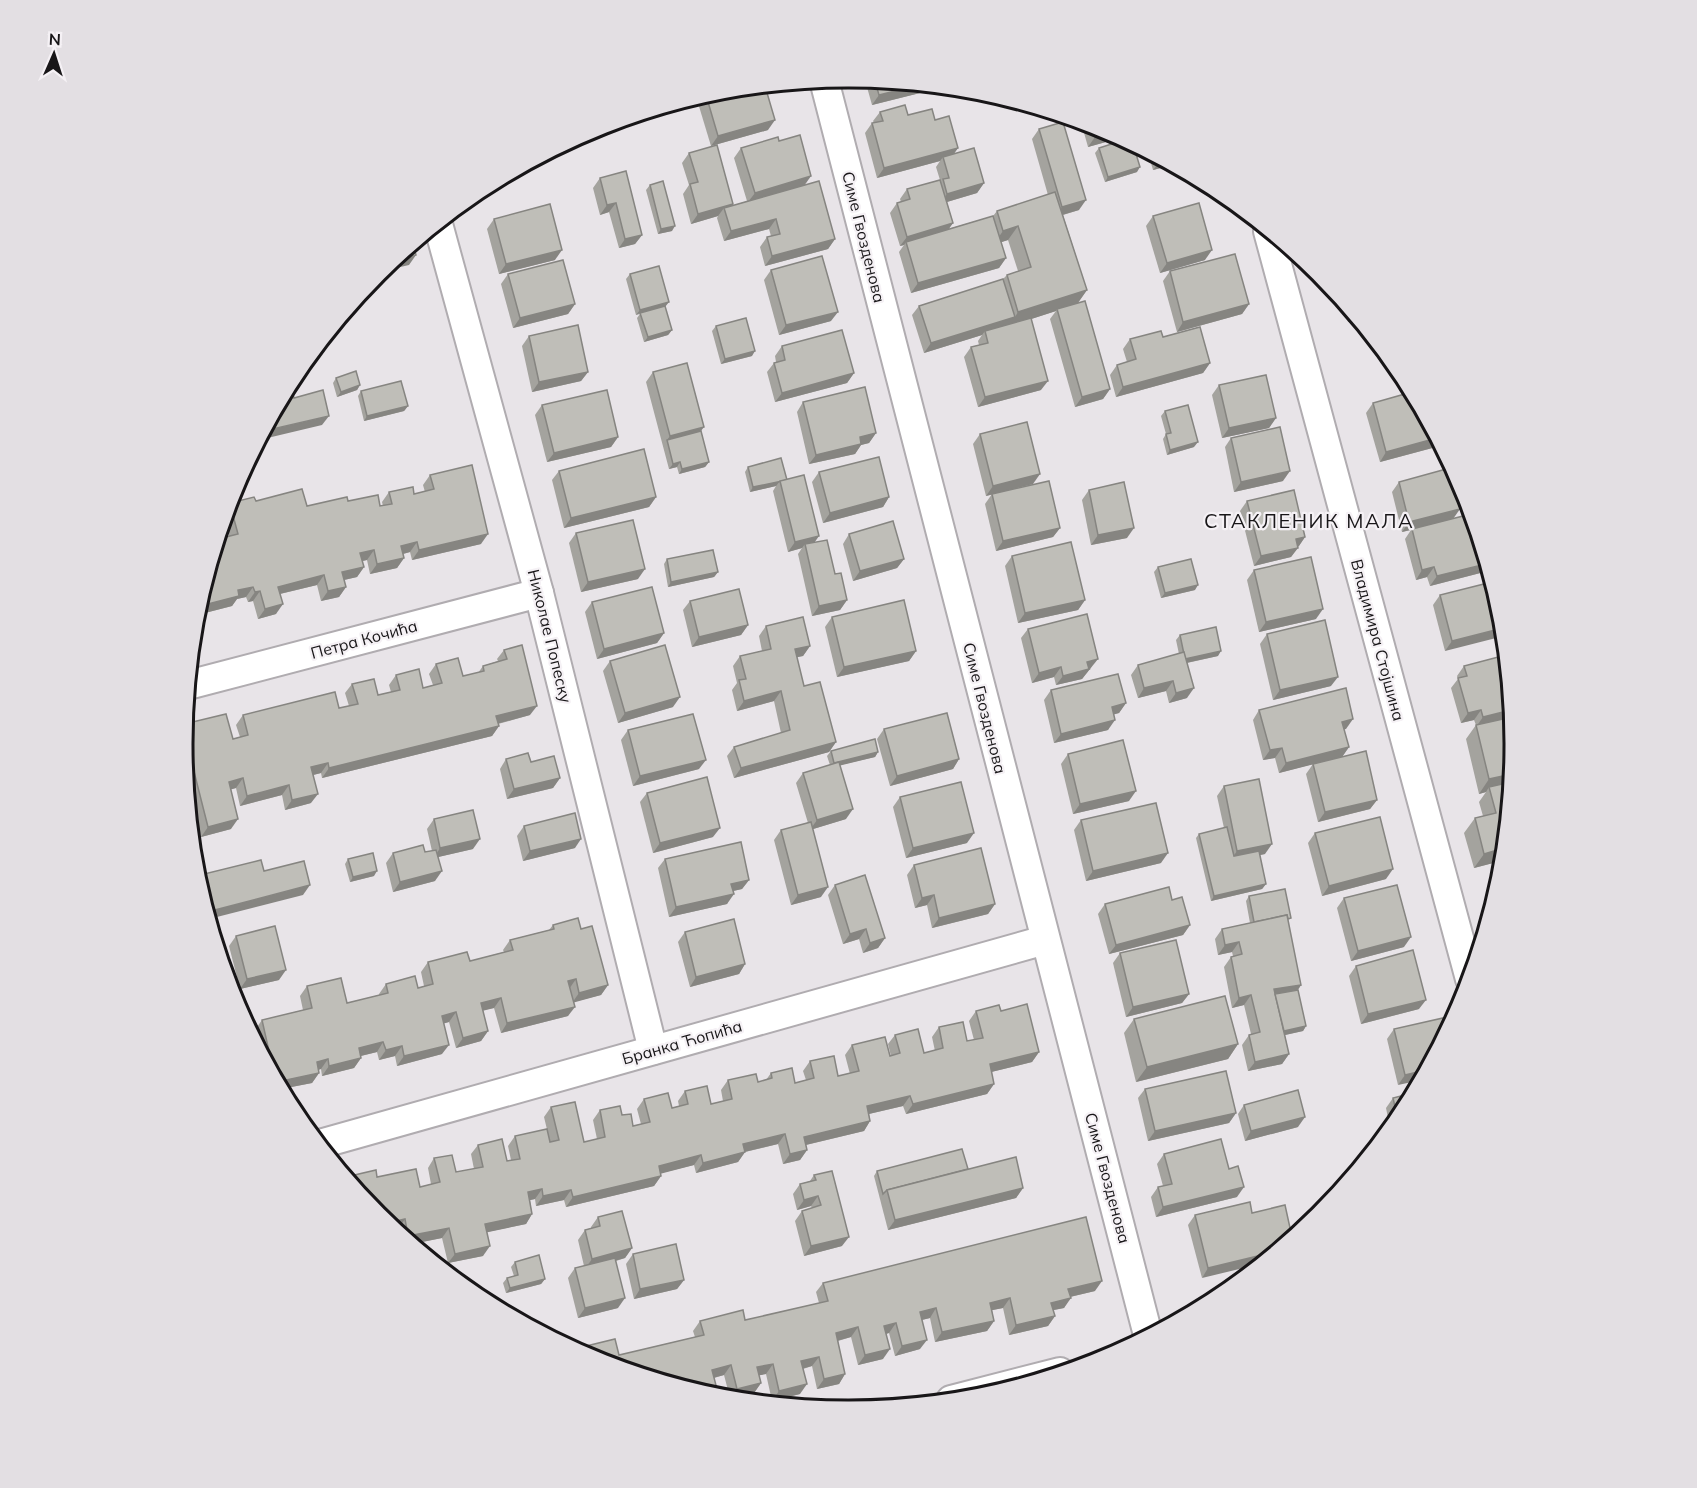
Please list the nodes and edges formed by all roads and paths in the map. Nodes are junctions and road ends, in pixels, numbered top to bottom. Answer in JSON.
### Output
{"nodes":[{"id":1,"x":826,"y":89,"type":"edge"},
{"id":2,"x":440,"y":231,"type":"edge"},
{"id":3,"x":1271,"y":243,"type":"edge"},
{"id":4,"x":539,"y":593,"type":"junction"},
{"id":5,"x":196,"y":683,"type":"edge"},
{"id":6,"x":1045,"y":940,"type":"junction"},
{"id":7,"x":1466,"y":963,"type":"edge"},
{"id":8,"x":653,"y":1050,"type":"junction"},
{"id":9,"x":327,"y":1142,"type":"edge"},
{"id":10,"x":1147,"y":1327,"type":"edge"}],
"edges":[{"from":1,"to":6,"type":"street","name":"Симе Гвозденова"},
{"from":2,"to":4,"type":"street","name":"Николае Попеску"},
{"from":3,"to":7,"type":"street","name":"Владимира Стојшина"},
{"from":4,"to":5,"type":"street","name":"Петра Кочића"},
{"from":4,"to":8,"type":"street","name":"Николае Попеску"},
{"from":6,"to":8,"type":"street","name":"Бранка Ћопића"},
{"from":6,"to":10,"type":"street","name":"Симе Гвозденова"},
{"from":8,"to":9,"type":"street","name":"Бранка Ћопића"}]}
